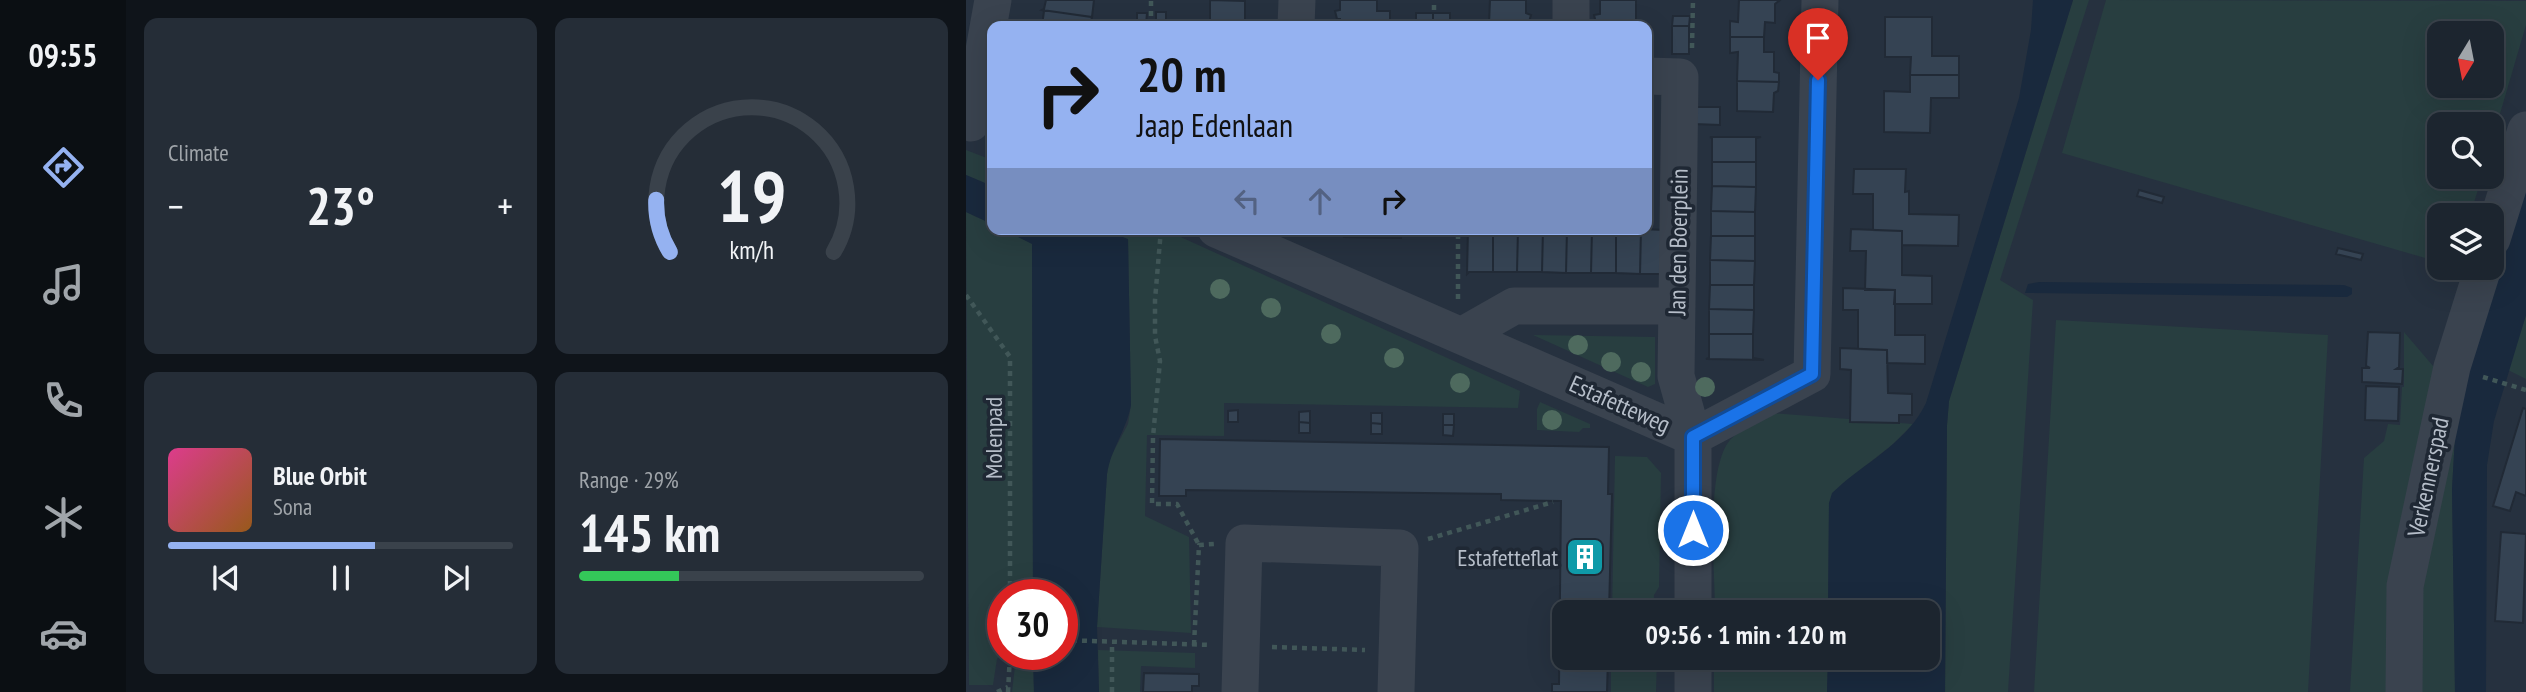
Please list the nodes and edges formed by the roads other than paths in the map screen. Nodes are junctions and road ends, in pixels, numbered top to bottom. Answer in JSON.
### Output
{"nodes":[{"id":1,"x":993,"y":0,"type":"edge"},
{"id":2,"x":1297,"y":0,"type":"edge"},
{"id":3,"x":1571,"y":0,"type":"edge"},
{"id":4,"x":1820,"y":0,"type":"edge"},
{"id":5,"x":990,"y":21,"type":"edge"},
{"id":6,"x":1296,"y":21,"type":"edge"},
{"id":7,"x":1571,"y":21,"type":"edge"},
{"id":8,"x":987,"y":44,"type":"edge"},
{"id":9,"x":1663,"y":77,"type":"edge"},
{"id":10,"x":976,"y":125,"type":"edge"},
{"id":11,"x":2526,"y":130,"type":"edge"},
{"id":12,"x":2503,"y":203,"type":"edge"},
{"id":13,"x":1245,"y":235,"type":"edge"},
{"id":14,"x":1269,"y":240,"type":"edge"},
{"id":15,"x":2479,"y":280,"type":"edge"},
{"id":16,"x":1677,"y":306,"type":"junction"},
{"id":17,"x":1463,"y":335,"type":"junction"},
{"id":18,"x":1693,"y":437,"type":"junction"},
{"id":19,"x":1693,"y":600,"type":"edge"},
{"id":20,"x":1693,"y":670,"type":"edge"},
{"id":21,"x":1240,"y":692,"type":"edge"},
{"id":22,"x":1396,"y":692,"type":"edge"},
{"id":23,"x":1693,"y":692,"type":"edge"},
{"id":24,"x":2404,"y":692,"type":"edge"}],
"edges":[{"from":1,"to":5,"type":"street"},
{"from":2,"to":6,"type":"street"},
{"from":3,"to":7,"type":"street"},
{"from":4,"to":18,"type":"street"},
{"from":8,"to":10,"type":"street"},
{"from":9,"to":16,"type":"street","name":"Jan den Boerplein"},
{"from":11,"to":12,"type":"street"},
{"from":13,"to":14,"type":"street","name":"Estafetteweg"},
{"from":14,"to":17,"type":"street","name":"Estafetteweg"},
{"from":15,"to":24,"type":"street","name":"Verkennerspad"},
{"from":16,"to":17,"type":"street"},
{"from":16,"to":18,"type":"street","name":"Jan den Boerplein"},
{"from":17,"to":18,"type":"street","name":"Estafetteweg"},
{"from":18,"to":19,"type":"street","name":"Estafetteweg"},
{"from":20,"to":23,"type":"street"},
{"from":21,"to":22,"type":"street"}]}
